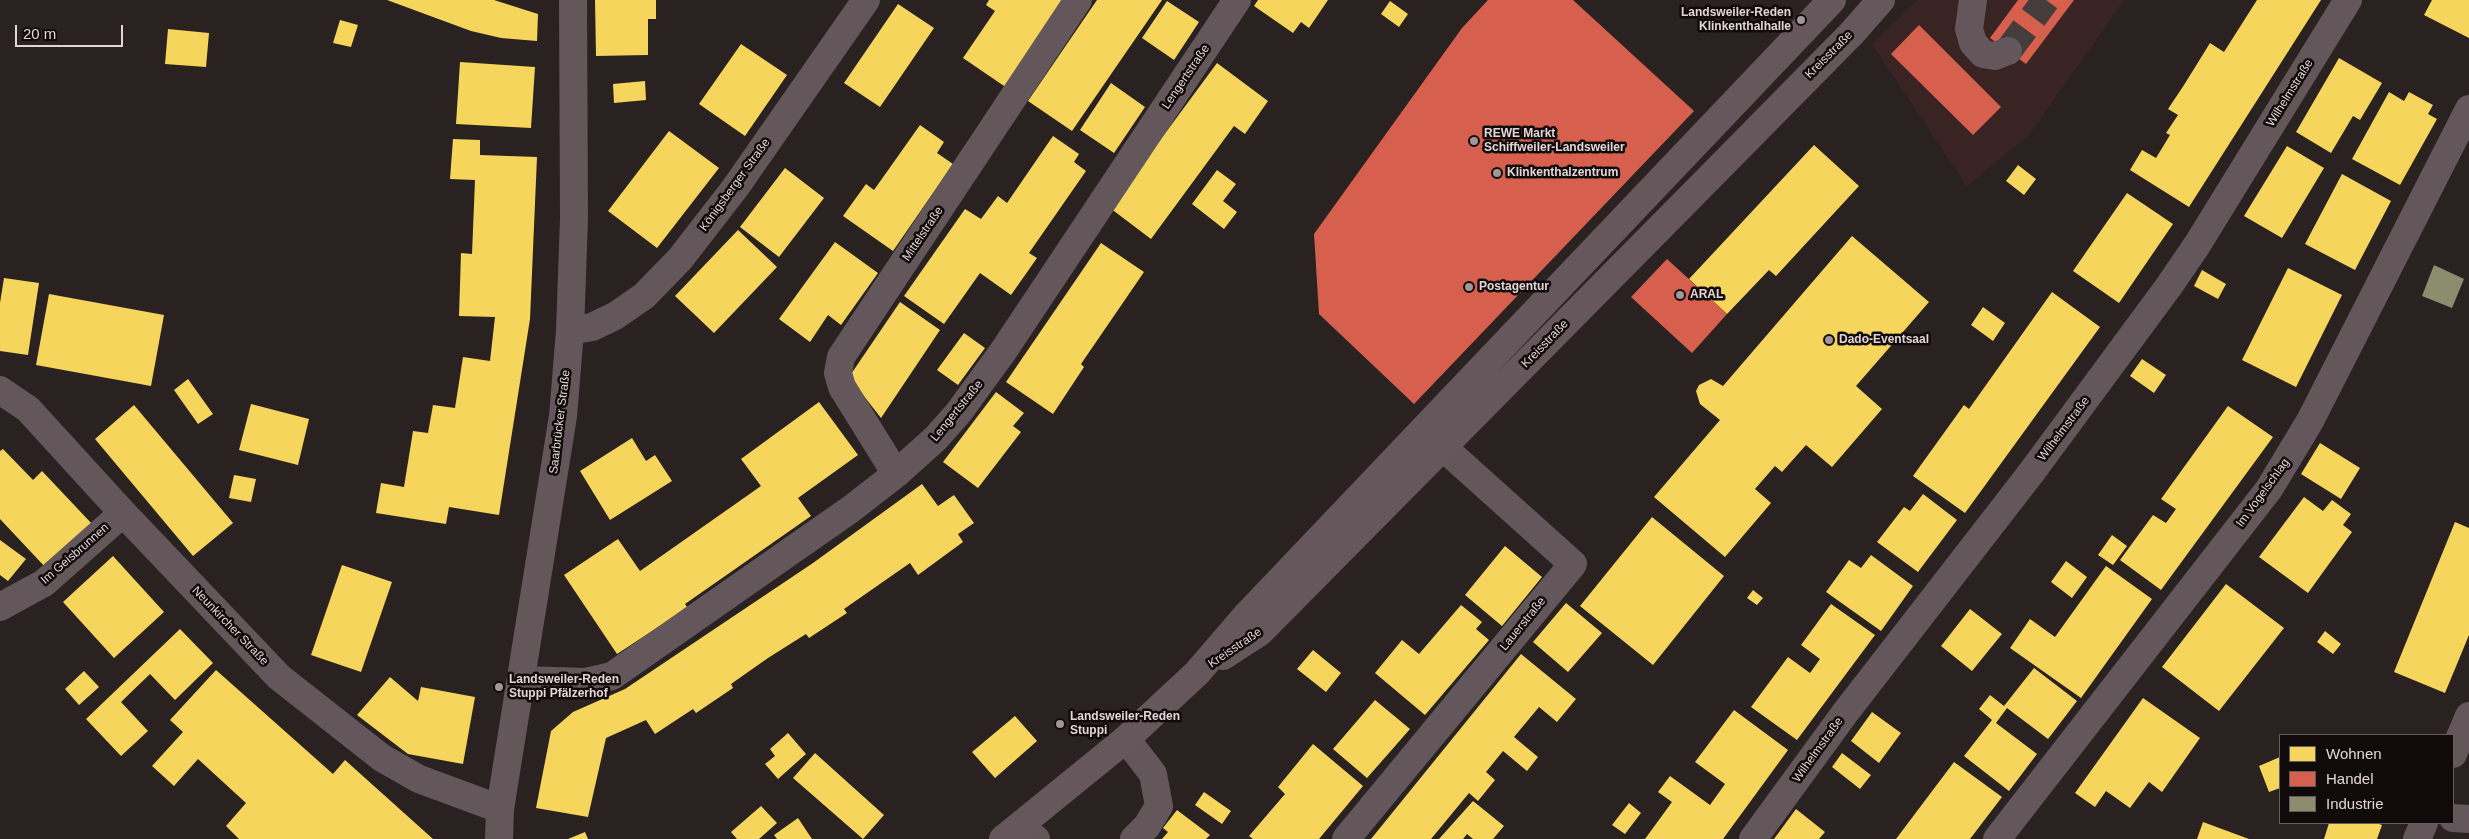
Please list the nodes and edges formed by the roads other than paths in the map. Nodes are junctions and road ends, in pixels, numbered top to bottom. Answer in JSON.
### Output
{"nodes":[{"id":1,"x":572,"y":0,"type":"edge"},
{"id":2,"x":866,"y":0,"type":"edge"},
{"id":3,"x":1078,"y":0,"type":"edge"},
{"id":4,"x":1237,"y":0,"type":"edge"},
{"id":5,"x":1832,"y":0,"type":"edge"},
{"id":6,"x":1881,"y":0,"type":"edge"},
{"id":7,"x":1972,"y":0,"type":"edge"},
{"id":8,"x":2348,"y":0,"type":"edge"},
{"id":9,"x":2008,"y":51,"type":"dead end"},
{"id":10,"x":2469,"y":109,"type":"edge"},
{"id":11,"x":570,"y":331,"type":"junction"},
{"id":12,"x":0,"y":390,"type":"edge"},
{"id":13,"x":1434,"y":439,"type":"junction"},
{"id":14,"x":896,"y":474,"type":"junction"},
{"id":15,"x":123,"y":514,"type":"junction"},
{"id":16,"x":0,"y":607,"type":"edge"},
{"id":17,"x":522,"y":680,"type":"junction"},
{"id":18,"x":2469,"y":716,"type":"edge"},
{"id":19,"x":1126,"y":739,"type":"junction"},
{"id":20,"x":2454,"y":752,"type":"edge"},
{"id":21,"x":500,"y":809,"type":"junction"},
{"id":22,"x":2454,"y":818,"type":"edge"},
{"id":23,"x":2469,"y":819,"type":"edge"},
{"id":24,"x":2424,"y":824,"type":"edge"},
{"id":25,"x":1020,"y":835,"type":"edge"},
{"id":26,"x":499,"y":839,"type":"edge"},
{"id":27,"x":1134,"y":839,"type":"edge"},
{"id":28,"x":1346,"y":839,"type":"edge"},
{"id":29,"x":1753,"y":839,"type":"edge"},
{"id":30,"x":1997,"y":839,"type":"edge"},
{"id":31,"x":2416,"y":839,"type":"edge"}],
"edges":[{"from":1,"to":11,"type":"street","name":"Saarbrücker Straße"},
{"from":2,"to":11,"type":"street","name":"Königsberger Straße"},
{"from":3,"to":14,"type":"street","name":"Mittelstraße"},
{"from":4,"to":14,"type":"street","name":"Lengertstraße"},
{"from":5,"to":13,"type":"main road","name":"Kreisstraße"},
{"from":6,"to":13,"type":"main road","name":"Kreisstraße"},
{"from":7,"to":9,"type":"street"},
{"from":8,"to":29,"type":"street","name":"Wilhelmstraße"},
{"from":10,"to":30,"type":"street","name":"Im Vogelschlag"},
{"from":11,"to":17,"type":"street","name":"Saarbrücker Straße"},
{"from":12,"to":15,"type":"street","name":"Neunkircher Straße"},
{"from":13,"to":19,"type":"main road","name":"Kreisstraße"},
{"from":13,"to":28,"type":"street","name":"Lauerstraße"},
{"from":14,"to":17,"type":"street","name":"Lengertstraße"},
{"from":15,"to":16,"type":"street","name":"Im Geisbrunnen"},
{"from":15,"to":21,"type":"street","name":"Neunkircher Straße"},
{"from":17,"to":21,"type":"street","name":"Saarbrücker Straße"},
{"from":18,"to":20,"type":"street"},
{"from":19,"to":25,"type":"main road","name":"Kreisstraße"},
{"from":19,"to":27,"type":"street"},
{"from":21,"to":26,"type":"street","name":"Saarbrücker Straße"},
{"from":22,"to":23,"type":"street"},
{"from":24,"to":31,"type":"street"}]}
